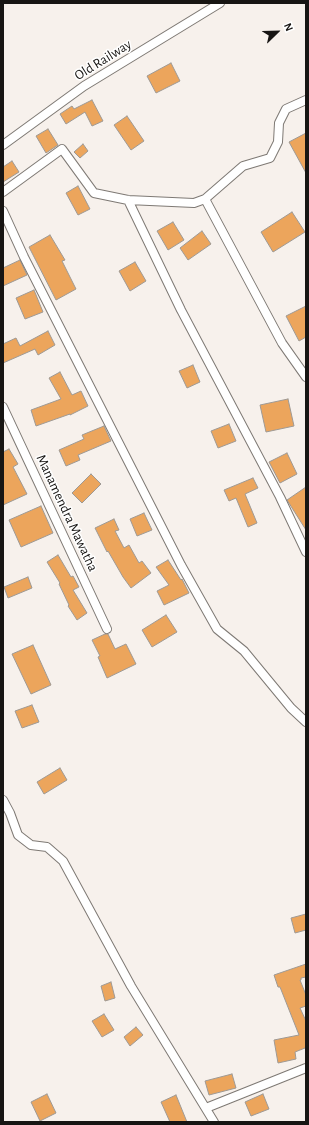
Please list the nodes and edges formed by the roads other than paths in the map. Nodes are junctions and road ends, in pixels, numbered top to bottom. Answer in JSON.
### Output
{"nodes":[{"id":1,"x":220,"y":3,"type":"edge"},
{"id":2,"x":306,"y":100,"type":"edge"},
{"id":3,"x":3,"y":145,"type":"edge"},
{"id":4,"x":3,"y":192,"type":"edge"},
{"id":5,"x":205,"y":199,"type":"junction"},
{"id":6,"x":128,"y":200,"type":"junction"},
{"id":7,"x":3,"y":211,"type":"edge"},
{"id":8,"x":306,"y":377,"type":"edge"},
{"id":9,"x":3,"y":407,"type":"edge"},
{"id":10,"x":306,"y":552,"type":"edge"},
{"id":11,"x":107,"y":629,"type":"dead end"},
{"id":12,"x":306,"y":722,"type":"edge"},
{"id":13,"x":3,"y":800,"type":"edge"},
{"id":14,"x":306,"y":1068,"type":"edge"},
{"id":15,"x":206,"y":1108,"type":"junction"},
{"id":16,"x":214,"y":1122,"type":"edge"}],
"edges":[{"from":1,"to":3,"type":"street","name":"Old Railway"},
{"from":2,"to":5,"type":"street"},
{"from":4,"to":6,"type":"street"},
{"from":5,"to":6,"type":"street"},
{"from":5,"to":8,"type":"street"},
{"from":6,"to":10,"type":"street"},
{"from":7,"to":12,"type":"street"},
{"from":9,"to":11,"type":"street","name":"Manamendra Mawatha"},
{"from":13,"to":15,"type":"street"},
{"from":14,"to":15,"type":"street"},
{"from":15,"to":16,"type":"street"}]}
